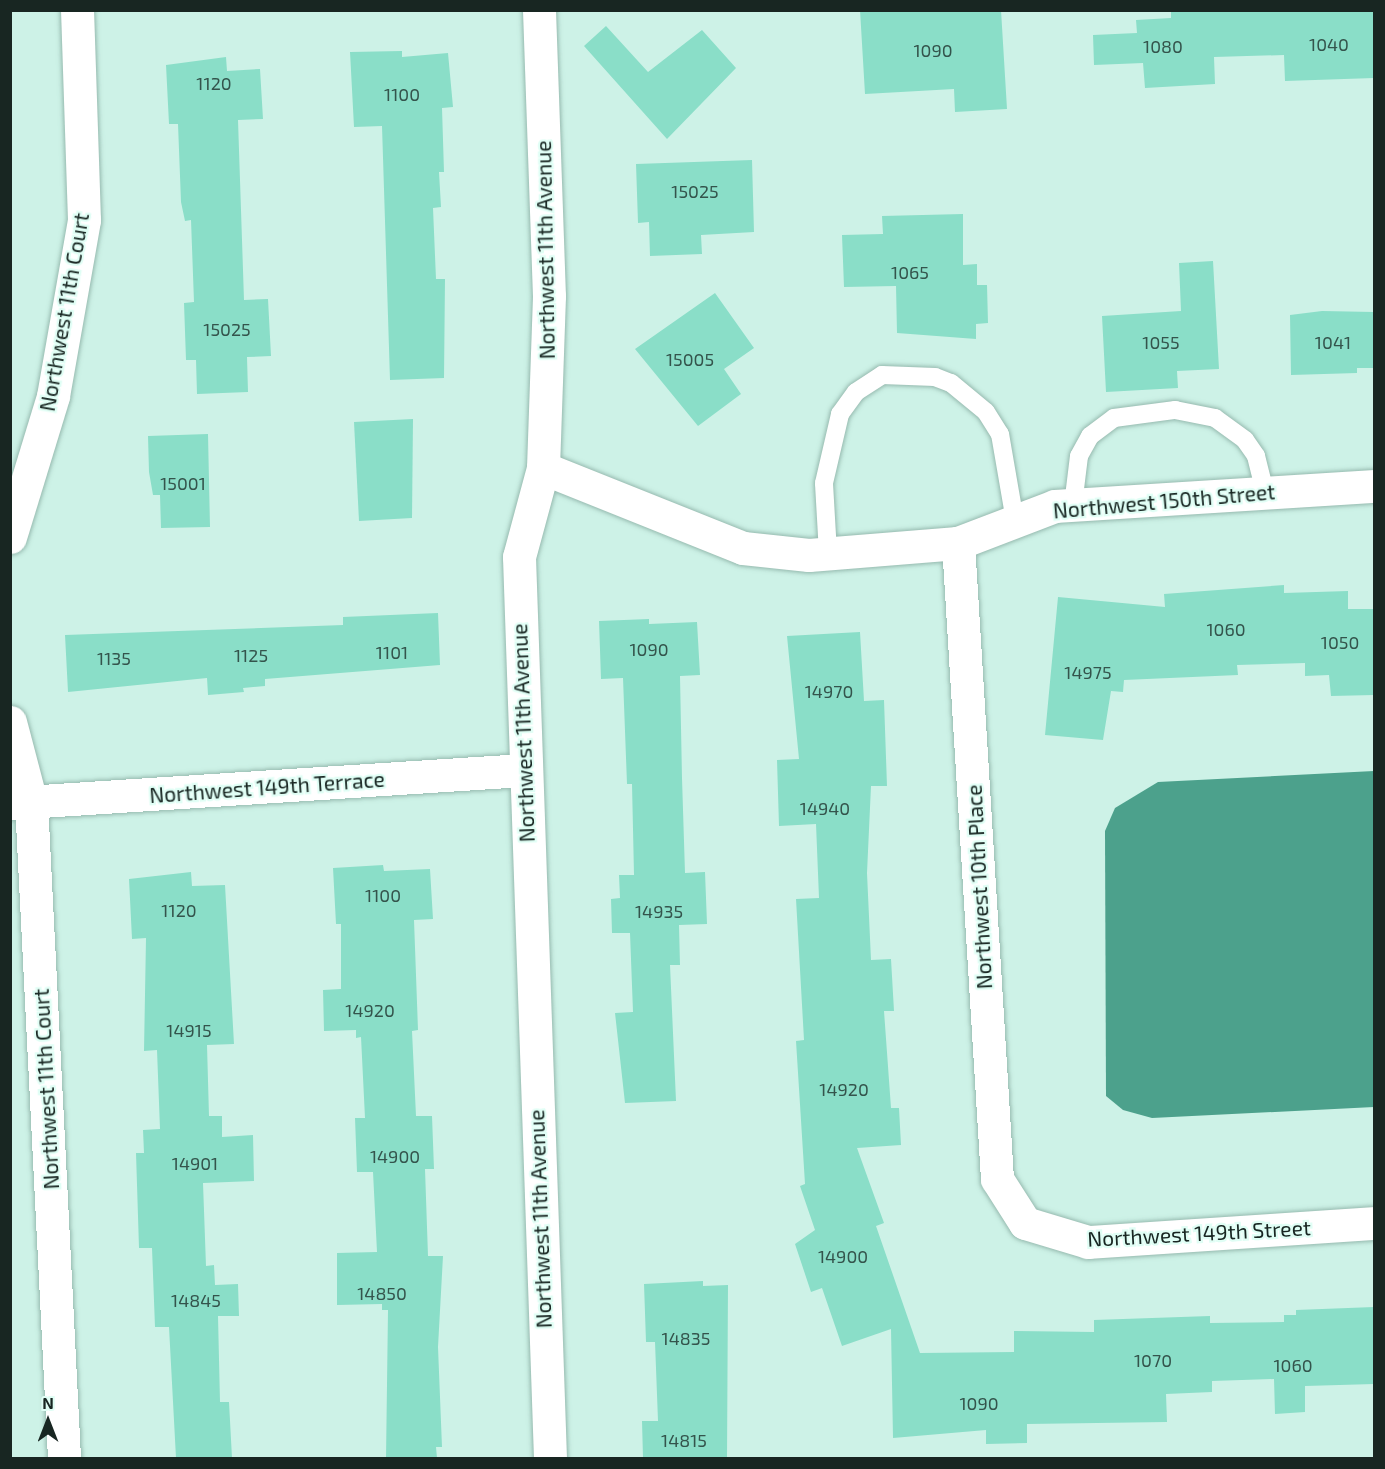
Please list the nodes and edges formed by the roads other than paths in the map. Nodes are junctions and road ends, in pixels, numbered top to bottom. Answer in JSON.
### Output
{"nodes":[{"id":1,"x":77,"y":10,"type":"edge"},
{"id":2,"x":540,"y":10,"type":"edge"},
{"id":3,"x":543,"y":468,"type":"junction"},
{"id":4,"x":1374,"y":486,"type":"edge"},
{"id":5,"x":1265,"y":493,"type":"junction"},
{"id":6,"x":1073,"y":505,"type":"junction"},
{"id":7,"x":1015,"y":521,"type":"junction"},
{"id":8,"x":10,"y":537,"type":"edge"},
{"id":9,"x":958,"y":543,"type":"junction"},
{"id":10,"x":828,"y":553,"type":"junction"},
{"id":11,"x":10,"y":722,"type":"edge"},
{"id":12,"x":523,"y":770,"type":"junction"},
{"id":13,"x":21,"y":803,"type":"edge"},
{"id":14,"x":1025,"y":1223,"type":"joint"},
{"id":15,"x":1374,"y":1223,"type":"edge"},
{"id":16,"x":64,"y":1458,"type":"edge"},
{"id":17,"x":550,"y":1458,"type":"edge"}],
"edges":[{"from":1,"to":8,"type":"street","name":"Northwest 11th Court"},
{"from":2,"to":3,"type":"street","name":"Northwest 11th Avenue"},
{"from":3,"to":10,"type":"street","name":"Northwest 150th Street"},
{"from":3,"to":12,"type":"street","name":"Northwest 11th Avenue"},
{"from":4,"to":5,"type":"street","name":"Northwest 150th Street"},
{"from":5,"to":6,"type":"street","name":"Northwest 150th Street"},
{"from":5,"to":6,"type":"lane"},
{"from":6,"to":7,"type":"street","name":"Northwest 150th Street"},
{"from":7,"to":9,"type":"street","name":"Northwest 150th Street"},
{"from":7,"to":10,"type":"lane"},
{"from":9,"to":10,"type":"street","name":"Northwest 150th Street"},
{"from":9,"to":14,"type":"street","name":"Northwest 10th Place"},
{"from":11,"to":13,"type":"street","name":"Northwest 11th Court"},
{"from":12,"to":13,"type":"street","name":"Northwest 149th Terrace"},
{"from":12,"to":17,"type":"street","name":"Northwest 11th Avenue"},
{"from":13,"to":16,"type":"street","name":"Northwest 11th Court"},
{"from":14,"to":15,"type":"street","name":"Northwest 149th Street"}]}
